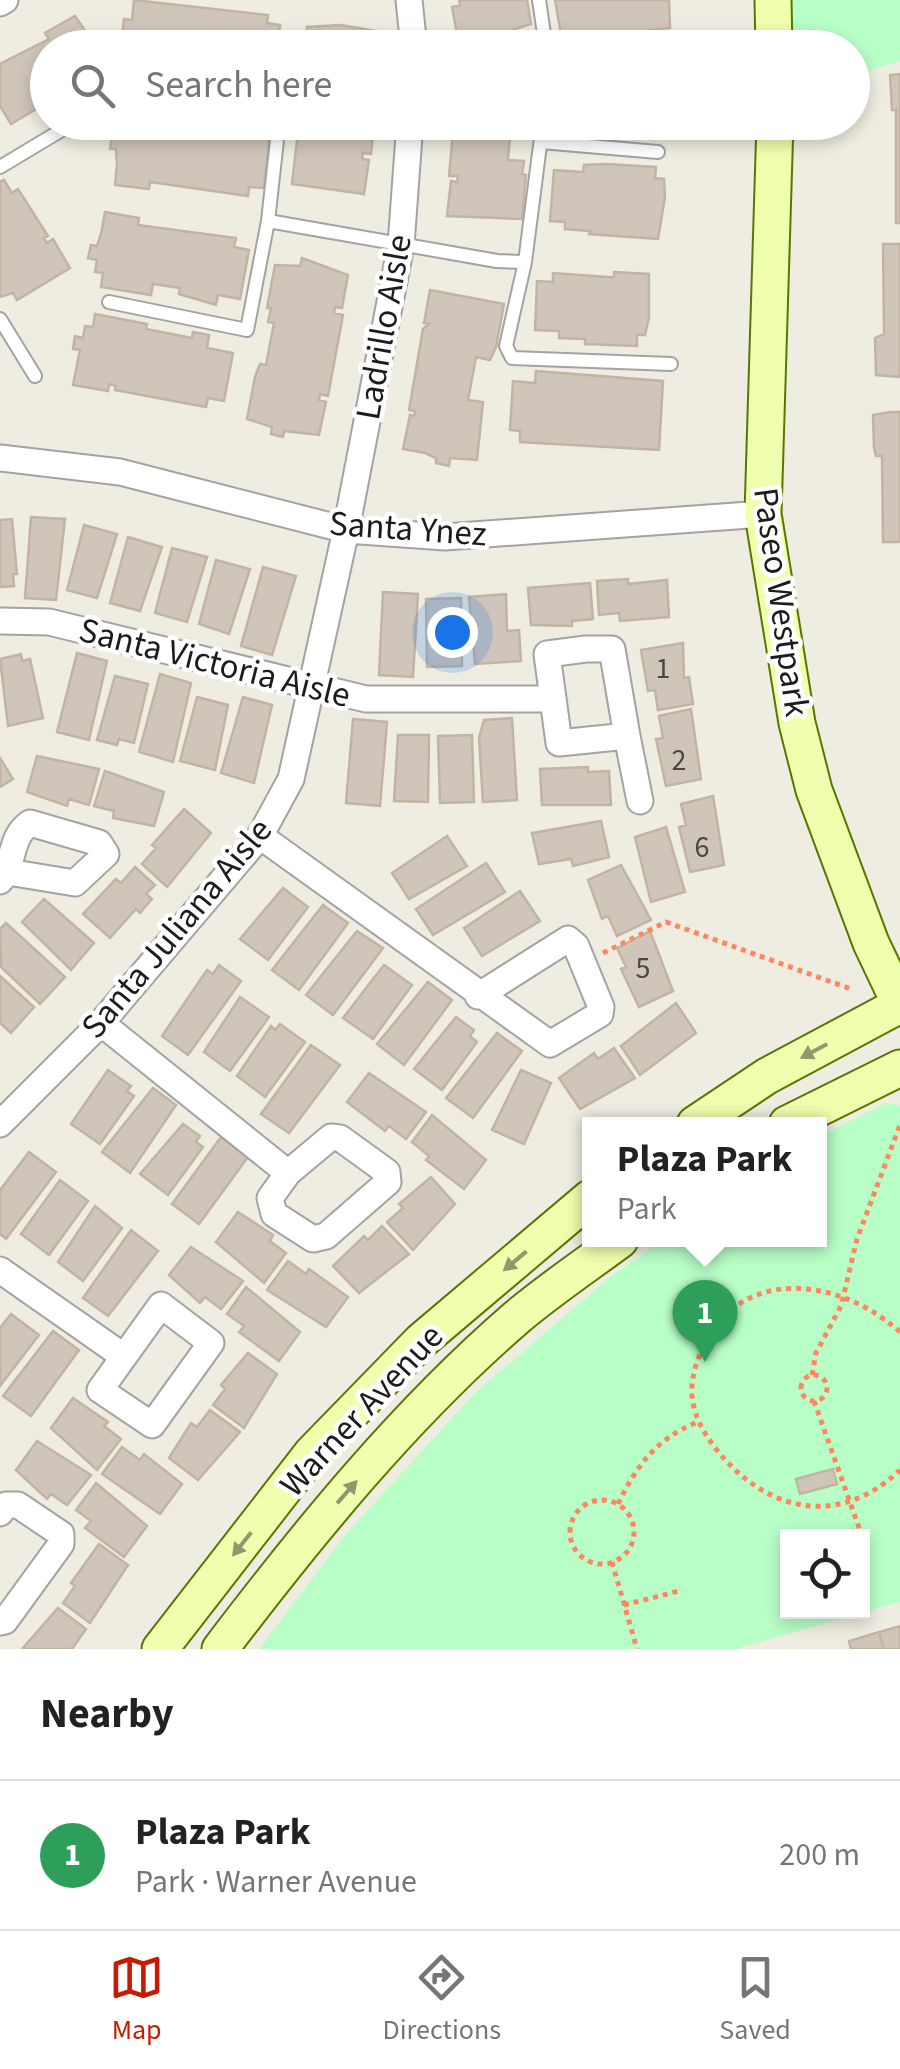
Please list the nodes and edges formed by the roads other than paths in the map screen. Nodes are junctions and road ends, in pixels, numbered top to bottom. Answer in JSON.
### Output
{"nodes":[{"id":1,"x":409,"y":0,"type":"edge"},
{"id":2,"x":539,"y":0,"type":"edge"},
{"id":3,"x":772,"y":0,"type":"edge"},
{"id":4,"x":412,"y":30,"type":"edge"},
{"id":5,"x":543,"y":30,"type":"edge"},
{"id":6,"x":773,"y":30,"type":"edge"},
{"id":7,"x":46,"y":140,"type":"edge"},
{"id":8,"x":277,"y":140,"type":"edge"},
{"id":9,"x":409,"y":140,"type":"edge"},
{"id":10,"x":775,"y":140,"type":"edge"},
{"id":11,"x":541,"y":142,"type":"joint"},
{"id":12,"x":658,"y":152,"type":"dead end"},
{"id":13,"x":0,"y":168,"type":"edge"},
{"id":14,"x":268,"y":221,"type":"junction"},
{"id":15,"x":400,"y":245,"type":"junction"},
{"id":16,"x":526,"y":262,"type":"junction"},
{"id":17,"x":109,"y":302,"type":"dead end"},
{"id":18,"x":0,"y":319,"type":"edge"},
{"id":19,"x":671,"y":364,"type":"dead end"},
{"id":20,"x":34,"y":376,"type":"dead end"},
{"id":21,"x":0,"y":458,"type":"edge"},
{"id":22,"x":763,"y":514,"type":"junction"},
{"id":23,"x":346,"y":530,"type":"junction"},
{"id":24,"x":0,"y":621,"type":"edge"},
{"id":25,"x":312,"y":689,"type":"junction"},
{"id":26,"x":550,"y":699,"type":"junction"},
{"id":27,"x":628,"y":736,"type":"junction"},
{"id":28,"x":640,"y":801,"type":"dead end"},
{"id":29,"x":260,"y":836,"type":"junction"},
{"id":30,"x":478,"y":996,"type":"junction"},
{"id":31,"x":900,"y":1005,"type":"edge"},
{"id":32,"x":101,"y":1023,"type":"junction"},
{"id":33,"x":900,"y":1068,"type":"edge"},
{"id":34,"x":706,"y":1117,"type":"edge"},
{"id":35,"x":801,"y":1117,"type":"edge"},
{"id":36,"x":0,"y":1124,"type":"edge"},
{"id":37,"x":288,"y":1173,"type":"junction"},
{"id":38,"x":582,"y":1205,"type":"edge"},
{"id":39,"x":611,"y":1247,"type":"edge"},
{"id":40,"x":0,"y":1270,"type":"edge"},
{"id":41,"x":123,"y":1356,"type":"junction"},
{"id":42,"x":0,"y":1513,"type":"edge"},
{"id":43,"x":0,"y":1622,"type":"edge"},
{"id":44,"x":160,"y":1649,"type":"edge"},
{"id":45,"x":220,"y":1649,"type":"edge"}],
"edges":[{"from":1,"to":4,"type":"street"},
{"from":2,"to":5,"type":"lane"},
{"from":3,"to":6,"type":"street"},
{"from":7,"to":13,"type":"lane"},
{"from":8,"to":14,"type":"lane"},
{"from":9,"to":15,"type":"street","name":"Ladrillo Aisle"},
{"from":10,"to":22,"type":"street","name":"Paseo Westpark"},
{"from":11,"to":12,"type":"lane"},
{"from":11,"to":16,"type":"lane"},
{"from":14,"to":15,"type":"lane"},
{"from":14,"to":17,"type":"lane"},
{"from":15,"to":16,"type":"lane"},
{"from":15,"to":23,"type":"street","name":"Ladrillo Aisle"},
{"from":16,"to":19,"type":"lane"},
{"from":18,"to":20,"type":"lane"},
{"from":21,"to":23,"type":"street","name":"Santa Ynez"},
{"from":22,"to":23,"type":"street","name":"Santa Ynez"},
{"from":22,"to":31,"type":"street","name":"Paseo Westpark"},
{"from":23,"to":25,"type":"street","name":"Santa Juliana Aisle"},
{"from":24,"to":25,"type":"street","name":"Santa Victoria Aisle"},
{"from":25,"to":26,"type":"street","name":"Santa Victoria Aisle"},
{"from":25,"to":29,"type":"street","name":"Santa Juliana Aisle"},
{"from":26,"to":27,"type":"street"},
{"from":26,"to":27,"type":"street"},
{"from":27,"to":28,"type":"street"},
{"from":29,"to":30,"type":"street"},
{"from":29,"to":32,"type":"street","name":"Santa Juliana Aisle"},
{"from":30,"to":30,"type":"street"},
{"from":31,"to":34,"type":"street","one_way":true},
{"from":32,"to":36,"type":"street","name":"Santa Juliana Aisle"},
{"from":32,"to":37,"type":"street"},
{"from":33,"to":35,"type":"street"},
{"from":37,"to":37,"type":"street"},
{"from":38,"to":44,"type":"street","name":"Warner Avenue","one_way":true},
{"from":45,"to":39,"type":"street","name":"Warner Avenue","one_way":true},
{"from":40,"to":41,"type":"street"},
{"from":41,"to":41,"type":"street"},
{"from":42,"to":43,"type":"street"}]}
